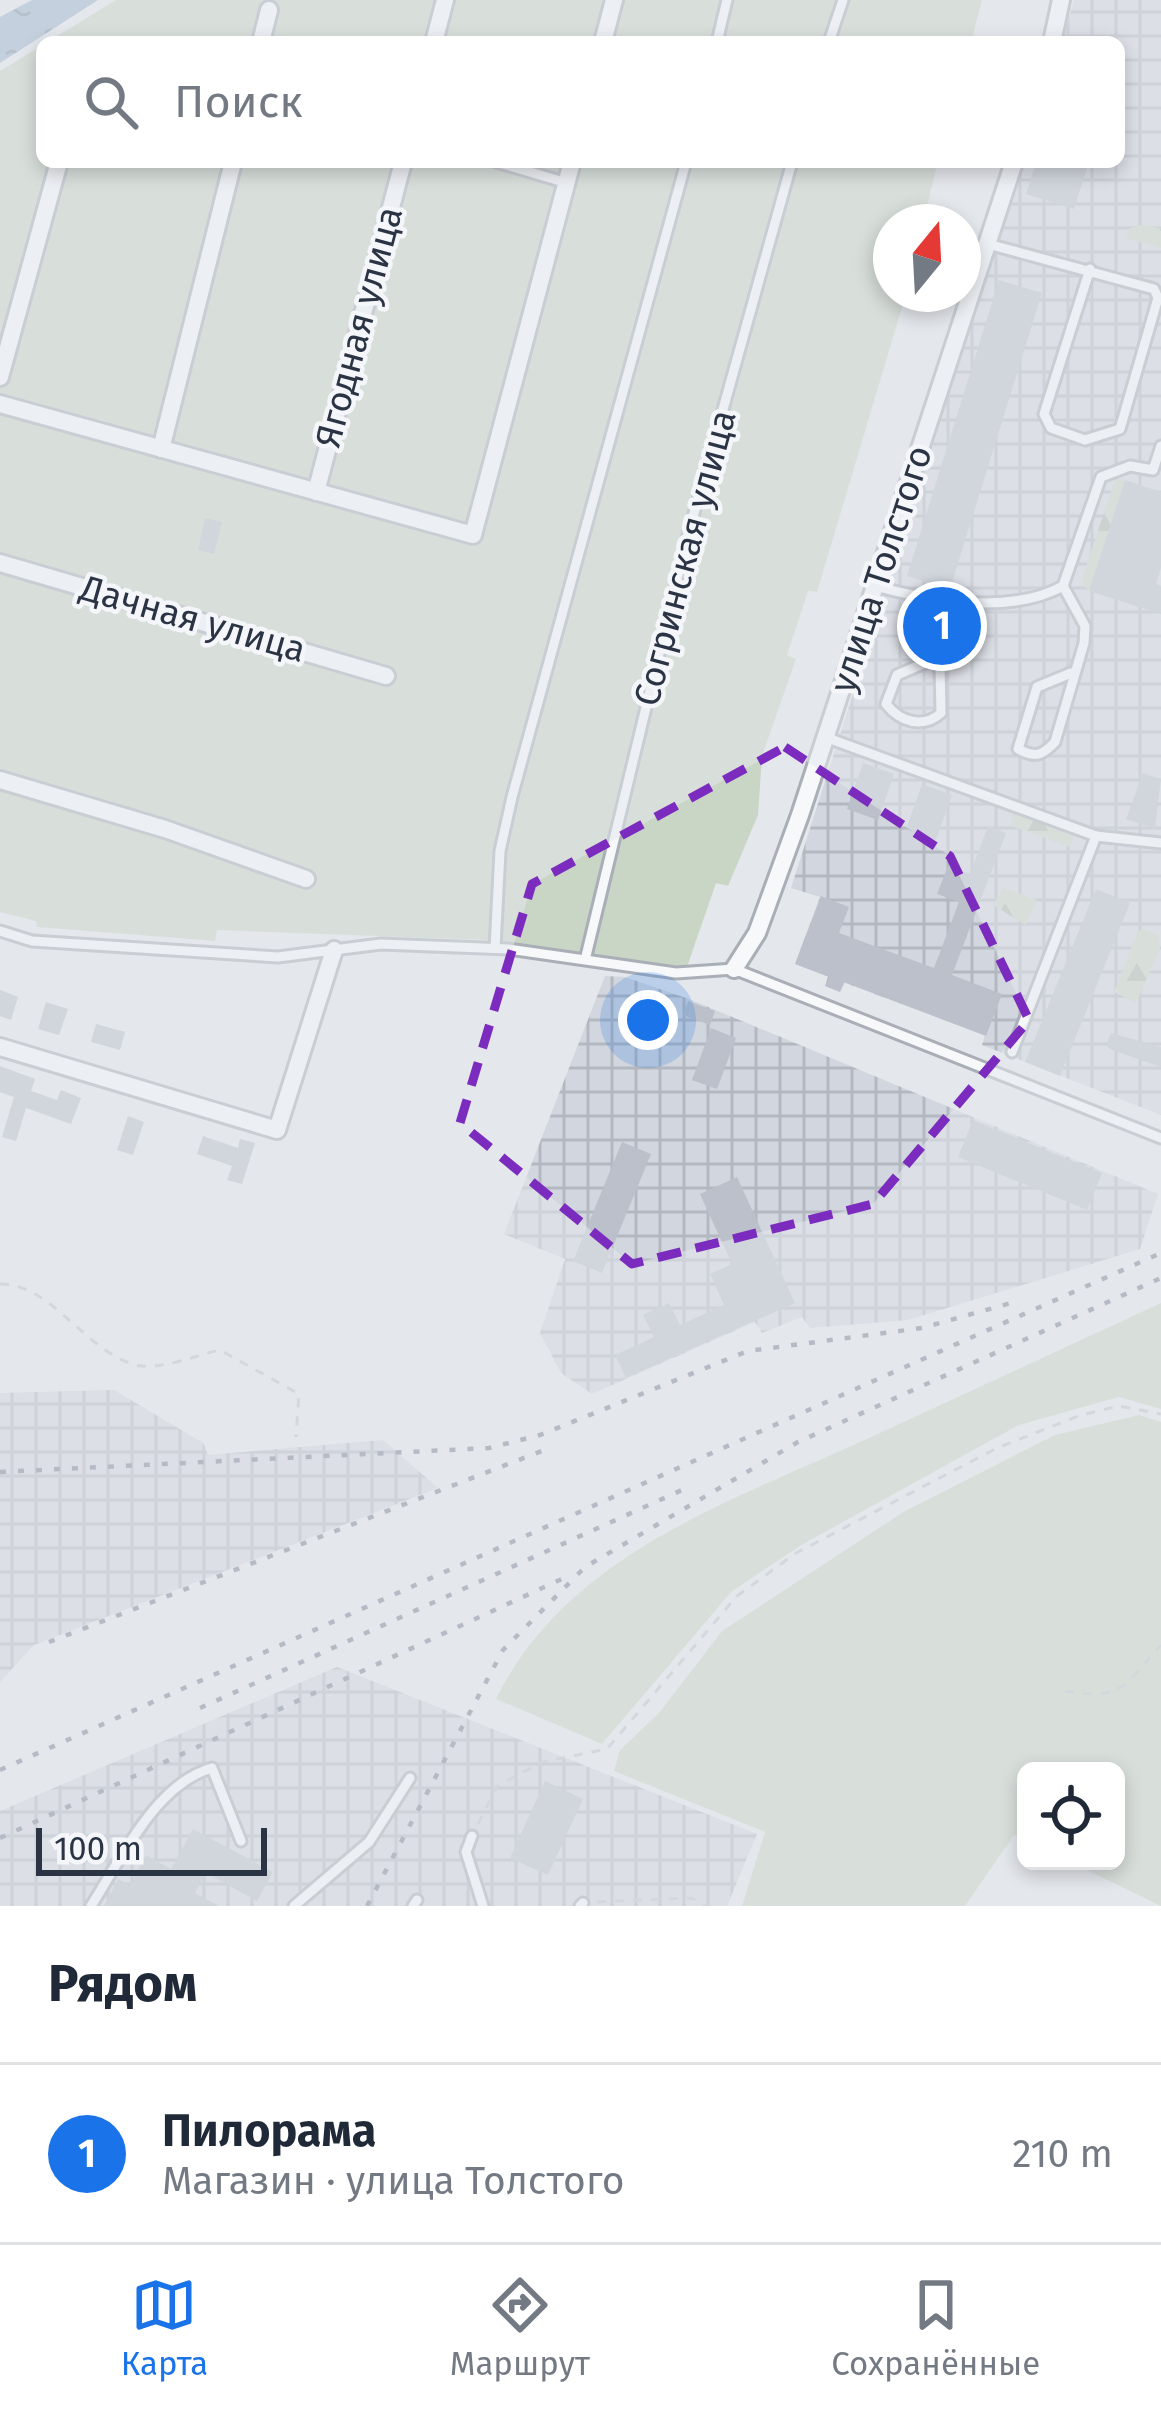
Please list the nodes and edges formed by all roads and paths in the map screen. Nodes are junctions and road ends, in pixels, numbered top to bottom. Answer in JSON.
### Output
{"nodes":[{"id":1,"x":445,"y":0,"type":"edge"},
{"id":2,"x":614,"y":0,"type":"edge"},
{"id":3,"x":727,"y":0,"type":"edge"},
{"id":4,"x":843,"y":0,"type":"edge"},
{"id":5,"x":1061,"y":0,"type":"edge"},
{"id":6,"x":269,"y":10,"type":"dead end"},
{"id":7,"x":262,"y":36,"type":"edge"},
{"id":8,"x":436,"y":36,"type":"edge"},
{"id":9,"x":605,"y":36,"type":"edge"},
{"id":10,"x":718,"y":36,"type":"edge"},
{"id":11,"x":832,"y":36,"type":"edge"},
{"id":12,"x":1053,"y":36,"type":"edge"},
{"id":13,"x":57,"y":168,"type":"edge"},
{"id":14,"x":230,"y":168,"type":"edge"},
{"id":15,"x":401,"y":168,"type":"edge"},
{"id":16,"x":516,"y":168,"type":"edge"},
{"id":17,"x":571,"y":168,"type":"edge"},
{"id":18,"x":684,"y":168,"type":"edge"},
{"id":19,"x":790,"y":168,"type":"edge"},
{"id":20,"x":1012,"y":168,"type":"edge"},
{"id":21,"x":567,"y":183,"type":"junction"},
{"id":22,"x":988,"y":244,"type":"junction"},
{"id":23,"x":1090,"y":269,"type":"junction"},
{"id":24,"x":0,"y":377,"type":"edge"},
{"id":25,"x":0,"y":404,"type":"edge"},
{"id":26,"x":1161,"y":446,"type":"edge"},
{"id":27,"x":160,"y":449,"type":"junction"},
{"id":28,"x":1157,"y":473,"type":"edge"},
{"id":29,"x":316,"y":492,"type":"junction"},
{"id":30,"x":0,"y":563,"type":"edge"},
{"id":31,"x":875,"y":586,"type":"junction"},
{"id":32,"x":1063,"y":586,"type":"junction"},
{"id":33,"x":967,"y":599,"type":"junction"},
{"id":34,"x":943,"y":655,"type":"junction"},
{"id":35,"x":1072,"y":674,"type":"junction"},
{"id":36,"x":386,"y":676,"type":"dead end"},
{"id":37,"x":825,"y":737,"type":"junction"},
{"id":38,"x":0,"y":780,"type":"edge"},
{"id":39,"x":1096,"y":836,"type":"junction"},
{"id":40,"x":1161,"y":843,"type":"edge"},
{"id":41,"x":306,"y":879,"type":"dead end"},
{"id":42,"x":0,"y":931,"type":"edge"},
{"id":43,"x":494,"y":948,"type":"junction"},
{"id":44,"x":334,"y":950,"type":"junction"},
{"id":45,"x":586,"y":956,"type":"junction"},
{"id":46,"x":734,"y":970,"type":"junction"},
{"id":47,"x":0,"y":1047,"type":"edge"},
{"id":48,"x":1012,"y":1052,"type":"dead end"},
{"id":49,"x":1161,"y":1138,"type":"edge"},
{"id":50,"x":0,"y":1284,"type":"edge"},
{"id":51,"x":1161,"y":1414,"type":"edge"},
{"id":52,"x":296,"y":1437,"type":"dead end"},
{"id":53,"x":1161,"y":1645,"type":"edge"},
{"id":54,"x":1065,"y":1690,"type":"dead end"},
{"id":55,"x":410,"y":1778,"type":"dead end"},
{"id":56,"x":472,"y":1836,"type":"joint"},
{"id":57,"x":241,"y":1840,"type":"dead end"},
{"id":58,"x":581,"y":1905,"type":"edge"},
{"id":59,"x":91,"y":1906,"type":"edge"},
{"id":60,"x":294,"y":1906,"type":"edge"},
{"id":61,"x":483,"y":1906,"type":"edge"},
{"id":62,"x":706,"y":1906,"type":"edge"}],
"edges":[{"from":1,"to":8,"type":"street"},
{"from":2,"to":9,"type":"street"},
{"from":3,"to":10,"type":"lane"},
{"from":4,"to":11,"type":"lane"},
{"from":5,"to":12,"type":"street"},
{"from":6,"to":7,"type":"street"},
{"from":13,"to":24,"type":"street"},
{"from":14,"to":27,"type":"street"},
{"from":15,"to":29,"type":"street","name":"Ягодная улица"},
{"from":16,"to":21,"type":"lane"},
{"from":17,"to":21,"type":"street"},
{"from":18,"to":43,"type":"lane"},
{"from":19,"to":45,"type":"lane","name":"Согринская улица"},
{"from":20,"to":22,"type":"street","name":"улица Толстого"},
{"from":21,"to":29,"type":"street"},
{"from":22,"to":23,"type":"lane"},
{"from":22,"to":31,"type":"street","name":"улица Толстого"},
{"from":23,"to":23,"type":"lane"},
{"from":25,"to":27,"type":"street"},
{"from":26,"to":28,"type":"lane"},
{"from":27,"to":29,"type":"street"},
{"from":28,"to":32,"type":"lane"},
{"from":30,"to":36,"type":"street","name":"Дачная улица"},
{"from":31,"to":33,"type":"lane"},
{"from":31,"to":37,"type":"street","name":"улица Толстого"},
{"from":32,"to":33,"type":"lane"},
{"from":32,"to":35,"type":"lane"},
{"from":33,"to":34,"type":"lane"},
{"from":34,"to":34,"type":"lane"},
{"from":35,"to":35,"type":"lane"},
{"from":37,"to":39,"type":"lane"},
{"from":37,"to":46,"type":"street","name":"улица Толстого"},
{"from":38,"to":41,"type":"street"},
{"from":39,"to":40,"type":"lane"},
{"from":39,"to":48,"type":"lane"},
{"from":42,"to":44,"type":"lane"},
{"from":43,"to":44,"type":"lane"},
{"from":43,"to":45,"type":"lane"},
{"from":44,"to":47,"type":"street"},
{"from":45,"to":46,"type":"lane"},
{"from":46,"to":49,"type":"lane"},
{"from":50,"to":52,"type":"path"},
{"from":51,"to":56,"type":"path"},
{"from":53,"to":54,"type":"path"},
{"from":55,"to":60,"type":"lane"},
{"from":56,"to":61,"type":"lane"},
{"from":57,"to":59,"type":"lane"},
{"from":58,"to":62,"type":"path"}]}
